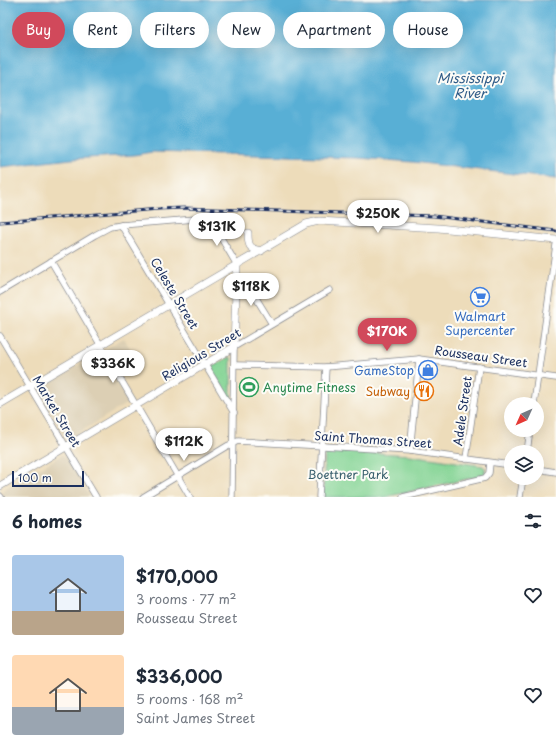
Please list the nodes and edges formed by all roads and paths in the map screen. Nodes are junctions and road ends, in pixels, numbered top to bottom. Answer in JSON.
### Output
{"nodes":[{"id":1,"x":121,"y":225,"type":"junction"},
{"id":2,"x":248,"y":233,"type":"dead end"},
{"id":3,"x":556,"y":240,"type":"edge"},
{"id":4,"x":556,"y":244,"type":"edge"},
{"id":5,"x":261,"y":251,"type":"junction"},
{"id":6,"x":51,"y":261,"type":"junction"},
{"id":7,"x":237,"y":265,"type":"junction"},
{"id":8,"x":245,"y":280,"type":"dead end"},
{"id":9,"x":330,"y":290,"type":"dead end"},
{"id":10,"x":0,"y":292,"type":"edge"},
{"id":11,"x":169,"y":305,"type":"junction"},
{"id":12,"x":272,"y":324,"type":"junction"},
{"id":13,"x":0,"y":336,"type":"edge"},
{"id":14,"x":100,"y":345,"type":"junction"},
{"id":15,"x":234,"y":347,"type":"junction"},
{"id":16,"x":419,"y":359,"type":"junction"},
{"id":17,"x":235,"y":364,"type":"junction"},
{"id":18,"x":204,"y":365,"type":"junction"},
{"id":19,"x":326,"y":367,"type":"junction"},
{"id":20,"x":479,"y":367,"type":"junction"},
{"id":21,"x":538,"y":375,"type":"junction"},
{"id":22,"x":556,"y":378,"type":"edge"},
{"id":23,"x":30,"y":386,"type":"junction"},
{"id":24,"x":535,"y":397,"type":"edge"},
{"id":25,"x":0,"y":404,"type":"edge"},
{"id":26,"x":136,"y":406,"type":"junction"},
{"id":27,"x":234,"y":414,"type":"junction"},
{"id":28,"x":233,"y":443,"type":"junction"},
{"id":29,"x":322,"y":446,"type":"junction"},
{"id":30,"x":66,"y":447,"type":"junction"},
{"id":31,"x":410,"y":451,"type":"junction"},
{"id":32,"x":466,"y":459,"type":"junction"},
{"id":33,"x":490,"y":463,"type":"junction"},
{"id":34,"x":504,"y":464,"type":"edge"},
{"id":35,"x":544,"y":470,"type":"edge"},
{"id":36,"x":556,"y":472,"type":"edge"},
{"id":37,"x":178,"y":477,"type":"junction"},
{"id":38,"x":522,"y":485,"type":"edge"},
{"id":39,"x":0,"y":486,"type":"edge"},
{"id":40,"x":96,"y":497,"type":"edge"},
{"id":41,"x":143,"y":497,"type":"edge"},
{"id":42,"x":190,"y":497,"type":"edge"},
{"id":43,"x":232,"y":497,"type":"edge"},
{"id":44,"x":319,"y":497,"type":"edge"},
{"id":45,"x":406,"y":497,"type":"edge"},
{"id":46,"x":520,"y":497,"type":"edge"}],
"edges":[{"from":1,"to":6,"type":"street"},
{"from":1,"to":7,"type":"street"},
{"from":1,"to":11,"type":"street","name":"Celeste Street"},
{"from":2,"to":5,"type":"street"},
{"from":3,"to":5,"type":"street"},
{"from":4,"to":21,"type":"street"},
{"from":5,"to":7,"type":"street"},
{"from":6,"to":10,"type":"street"},
{"from":6,"to":14,"type":"street"},
{"from":7,"to":11,"type":"street"},
{"from":7,"to":15,"type":"street"},
{"from":8,"to":12,"type":"street"},
{"from":9,"to":12,"type":"street","name":"Religious Street"},
{"from":11,"to":14,"type":"street"},
{"from":11,"to":18,"type":"street","name":"Celeste Street"},
{"from":12,"to":15,"type":"street","name":"Religious Street"},
{"from":13,"to":23,"type":"street","name":"Market Street"},
{"from":14,"to":23,"type":"street"},
{"from":14,"to":26,"type":"street"},
{"from":15,"to":17,"type":"street"},
{"from":15,"to":18,"type":"street","name":"Religious Street"},
{"from":16,"to":19,"type":"street","name":"Rousseau Street"},
{"from":16,"to":20,"type":"street","name":"Rousseau Street"},
{"from":16,"to":31,"type":"street"},
{"from":17,"to":19,"type":"street","name":"Rousseau Street"},
{"from":17,"to":27,"type":"street"},
{"from":18,"to":26,"type":"street","name":"Religious Street"},
{"from":18,"to":27,"type":"street","name":"Celeste Street"},
{"from":19,"to":29,"type":"street"},
{"from":20,"to":21,"type":"street","name":"Rousseau Street"},
{"from":20,"to":32,"type":"street","name":"Adele Street"},
{"from":21,"to":22,"type":"street","name":"Rousseau Street"},
{"from":21,"to":24,"type":"street"},
{"from":23,"to":25,"type":"street"},
{"from":23,"to":30,"type":"street","name":"Market Street"},
{"from":26,"to":30,"type":"street","name":"Religious Street"},
{"from":26,"to":37,"type":"street"},
{"from":27,"to":28,"type":"street"},
{"from":28,"to":29,"type":"street","name":"Saint Thomas Street"},
{"from":28,"to":37,"type":"street"},
{"from":28,"to":43,"type":"street"},
{"from":29,"to":31,"type":"street","name":"Saint Thomas Street"},
{"from":29,"to":44,"type":"street"},
{"from":30,"to":39,"type":"street","name":"Religious Street"},
{"from":30,"to":40,"type":"street","name":"Market Street"},
{"from":31,"to":32,"type":"street","name":"Saint Thomas Street"},
{"from":32,"to":33,"type":"street","name":"Saint Thomas Street"},
{"from":33,"to":34,"type":"street","name":"Saint Thomas Street"},
{"from":33,"to":45,"type":"street"},
{"from":35,"to":36,"type":"street"},
{"from":37,"to":41,"type":"street"},
{"from":37,"to":42,"type":"street"},
{"from":38,"to":46,"type":"street"}]}
